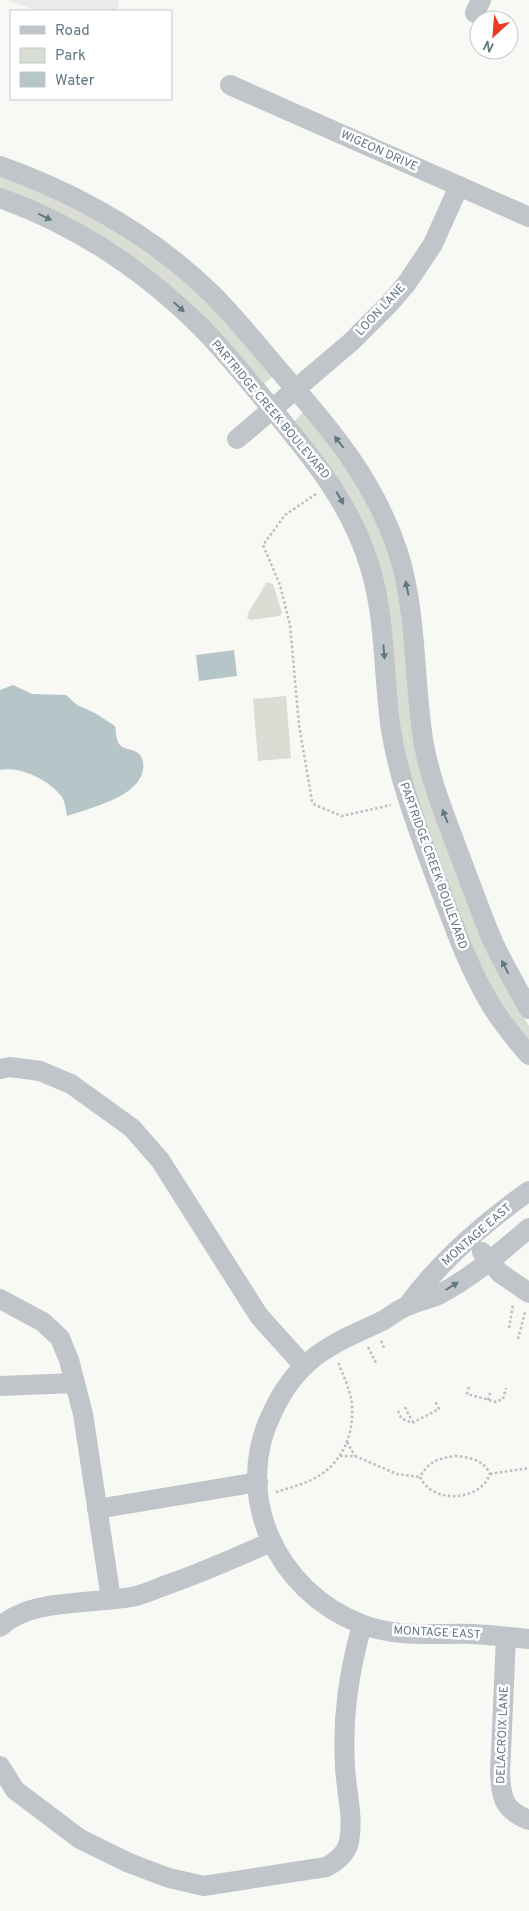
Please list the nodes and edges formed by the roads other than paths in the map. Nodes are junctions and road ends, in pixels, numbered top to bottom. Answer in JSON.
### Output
{"nodes":[{"id":1,"x":230,"y":85,"type":"dead end"},
{"id":2,"x":0,"y":166,"type":"edge"},
{"id":3,"x":459,"y":186,"type":"junction"},
{"id":4,"x":0,"y":198,"type":"edge"},
{"id":5,"x":529,"y":217,"type":"edge"},
{"id":6,"x":295,"y":388,"type":"junction"},
{"id":7,"x":272,"y":409,"type":"junction"},
{"id":8,"x":238,"y":439,"type":"dead end"},
{"id":9,"x":529,"y":1009,"type":"edge"},
{"id":10,"x":529,"y":1055,"type":"edge"},
{"id":11,"x":0,"y":1069,"type":"edge"},
{"id":12,"x":529,"y":1191,"type":"edge"},
{"id":13,"x":529,"y":1228,"type":"edge"},
{"id":14,"x":471,"y":1238,"type":"junction"},
{"id":15,"x":489,"y":1261,"type":"junction"},
{"id":16,"x":0,"y":1299,"type":"edge"},
{"id":17,"x":523,"y":1303,"type":"edge"},
{"id":18,"x":408,"y":1305,"type":"junction"},
{"id":19,"x":304,"y":1366,"type":"junction"},
{"id":20,"x":75,"y":1383,"type":"junction"},
{"id":21,"x":0,"y":1386,"type":"edge"},
{"id":22,"x":258,"y":1482,"type":"junction"},
{"id":23,"x":97,"y":1509,"type":"junction"},
{"id":24,"x":271,"y":1542,"type":"junction"},
{"id":25,"x":111,"y":1598,"type":"junction"},
{"id":26,"x":362,"y":1625,"type":"junction"},
{"id":27,"x":0,"y":1627,"type":"edge"},
{"id":28,"x":506,"y":1637,"type":"junction"},
{"id":29,"x":529,"y":1639,"type":"edge"},
{"id":30,"x":0,"y":1766,"type":"edge"},
{"id":31,"x":529,"y":1820,"type":"edge"}],
"edges":[{"from":1,"to":3,"type":"street","name":"WIGEON DRIVE"},
{"from":2,"to":6,"type":"street"},
{"from":3,"to":5,"type":"street","name":"WIGEON DRIVE"},
{"from":3,"to":6,"type":"street","name":"LOON LANE"},
{"from":4,"to":7,"type":"street","name":"PARTRIDGE CREEK BOULEVARD","one_way":true},
{"from":6,"to":7,"type":"street","name":"LOON LANE"},
{"from":9,"to":6,"type":"street","one_way":true},
{"from":7,"to":8,"type":"street","name":"LOON LANE"},
{"from":7,"to":10,"type":"street","name":"PARTRIDGE CREEK BOULEVARD","one_way":true},
{"from":11,"to":19,"type":"street"},
{"from":12,"to":14,"type":"street","name":"MONTAGE EAST"},
{"from":13,"to":15,"type":"street","name":"MONTAGE EAST"},
{"from":14,"to":15,"type":"street"},
{"from":14,"to":18,"type":"street","name":"MONTAGE EAST"},
{"from":15,"to":17,"type":"street"},
{"from":18,"to":15,"type":"street","name":"MONTAGE EAST","one_way":true},
{"from":16,"to":20,"type":"street"},
{"from":18,"to":19,"type":"street","name":"MONTAGE EAST"},
{"from":19,"to":22,"type":"street","name":"MONTAGE EAST"},
{"from":20,"to":21,"type":"street"},
{"from":20,"to":23,"type":"street"},
{"from":22,"to":23,"type":"street"},
{"from":22,"to":24,"type":"street","name":"MONTAGE EAST"},
{"from":23,"to":25,"type":"street"},
{"from":24,"to":25,"type":"street"},
{"from":24,"to":26,"type":"street","name":"MONTAGE EAST"},
{"from":25,"to":27,"type":"street"},
{"from":26,"to":28,"type":"street","name":"MONTAGE EAST"},
{"from":26,"to":30,"type":"street"},
{"from":28,"to":29,"type":"street","name":"MONTAGE EAST"},
{"from":28,"to":31,"type":"street","name":"DELACROIX LANE"}]}
